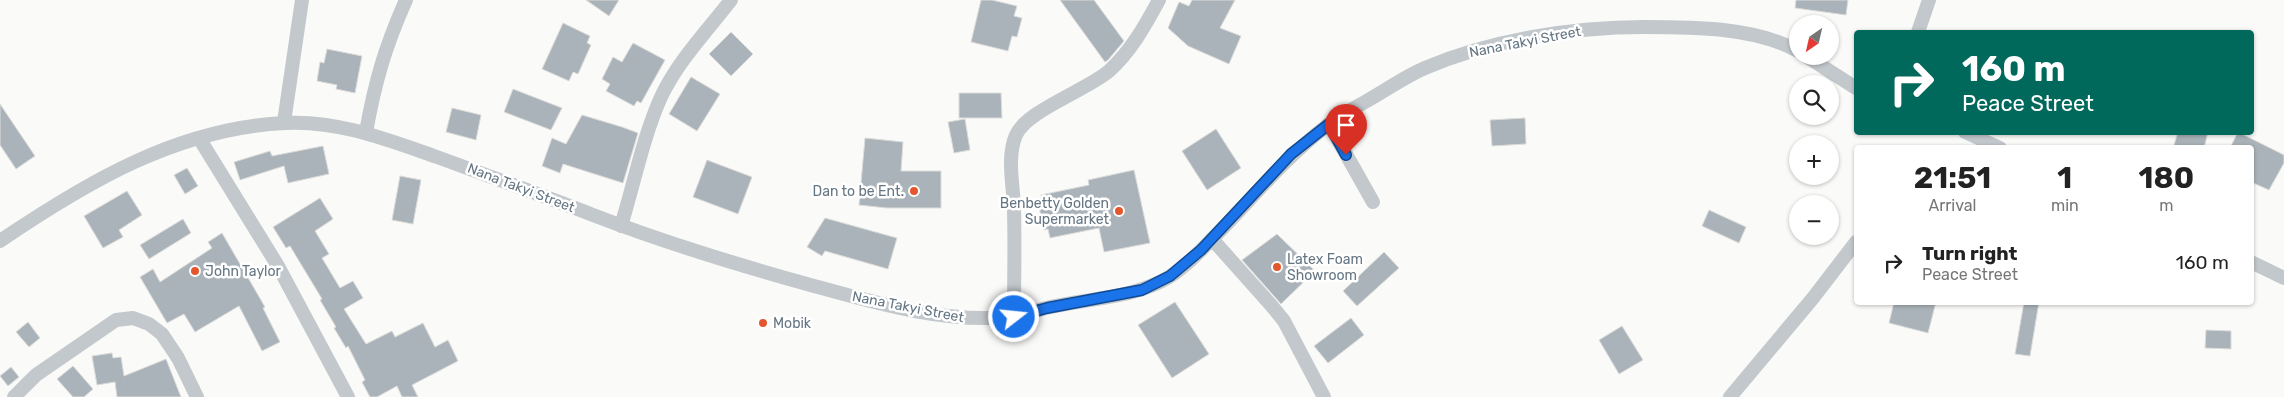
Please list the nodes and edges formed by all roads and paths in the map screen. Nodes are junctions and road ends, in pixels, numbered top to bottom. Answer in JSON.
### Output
{"nodes":[{"id":1,"x":302,"y":0,"type":"edge"},
{"id":2,"x":406,"y":0,"type":"edge"},
{"id":3,"x":731,"y":0,"type":"edge"},
{"id":4,"x":1159,"y":0,"type":"edge"},
{"id":5,"x":1928,"y":0,"type":"edge"},
{"id":6,"x":1919,"y":30,"type":"edge"},
{"id":7,"x":1789,"y":46,"type":"edge"},
{"id":8,"x":1820,"y":65,"type":"edge"},
{"id":9,"x":1854,"y":87,"type":"edge"},
{"id":10,"x":284,"y":122,"type":"junction"},
{"id":11,"x":1329,"y":124,"type":"junction"},
{"id":12,"x":366,"y":132,"type":"junction"},
{"id":13,"x":1972,"y":135,"type":"edge"},
{"id":14,"x":199,"y":138,"type":"junction"},
{"id":15,"x":1993,"y":145,"type":"edge"},
{"id":16,"x":1373,"y":202,"type":"dead end"},
{"id":17,"x":621,"y":226,"type":"junction"},
{"id":18,"x":1212,"y":239,"type":"junction"},
{"id":19,"x":0,"y":241,"type":"edge"},
{"id":20,"x":1854,"y":245,"type":"edge"},
{"id":21,"x":2254,"y":263,"type":"edge"},
{"id":22,"x":2284,"y":278,"type":"edge"},
{"id":23,"x":1014,"y":317,"type":"junction"},
{"id":24,"x":14,"y":397,"type":"edge"},
{"id":25,"x":197,"y":397,"type":"edge"},
{"id":26,"x":348,"y":397,"type":"edge"},
{"id":27,"x":1324,"y":397,"type":"edge"},
{"id":28,"x":1730,"y":397,"type":"edge"}],
"edges":[{"from":1,"to":10,"type":"street"},
{"from":2,"to":12,"type":"street"},
{"from":3,"to":17,"type":"street"},
{"from":4,"to":23,"type":"street"},
{"from":5,"to":6,"type":"street"},
{"from":7,"to":11,"type":"street","name":"Nana Takyi Street"},
{"from":8,"to":9,"type":"street"},
{"from":10,"to":12,"type":"street","name":"Nana Takyi Street"},
{"from":10,"to":14,"type":"street","name":"Nana Takyi Street"},
{"from":11,"to":16,"type":"street"},
{"from":11,"to":18,"type":"street","name":"Nana Takyi Street"},
{"from":12,"to":17,"type":"street","name":"Nana Takyi Street"},
{"from":13,"to":15,"type":"street"},
{"from":14,"to":19,"type":"street","name":"Nana Takyi Street"},
{"from":14,"to":26,"type":"street"},
{"from":17,"to":23,"type":"street","name":"Nana Takyi Street"},
{"from":18,"to":23,"type":"street","name":"Nana Takyi Street"},
{"from":18,"to":27,"type":"street"},
{"from":20,"to":28,"type":"street"},
{"from":21,"to":22,"type":"street"},
{"from":24,"to":25,"type":"street"}]}
